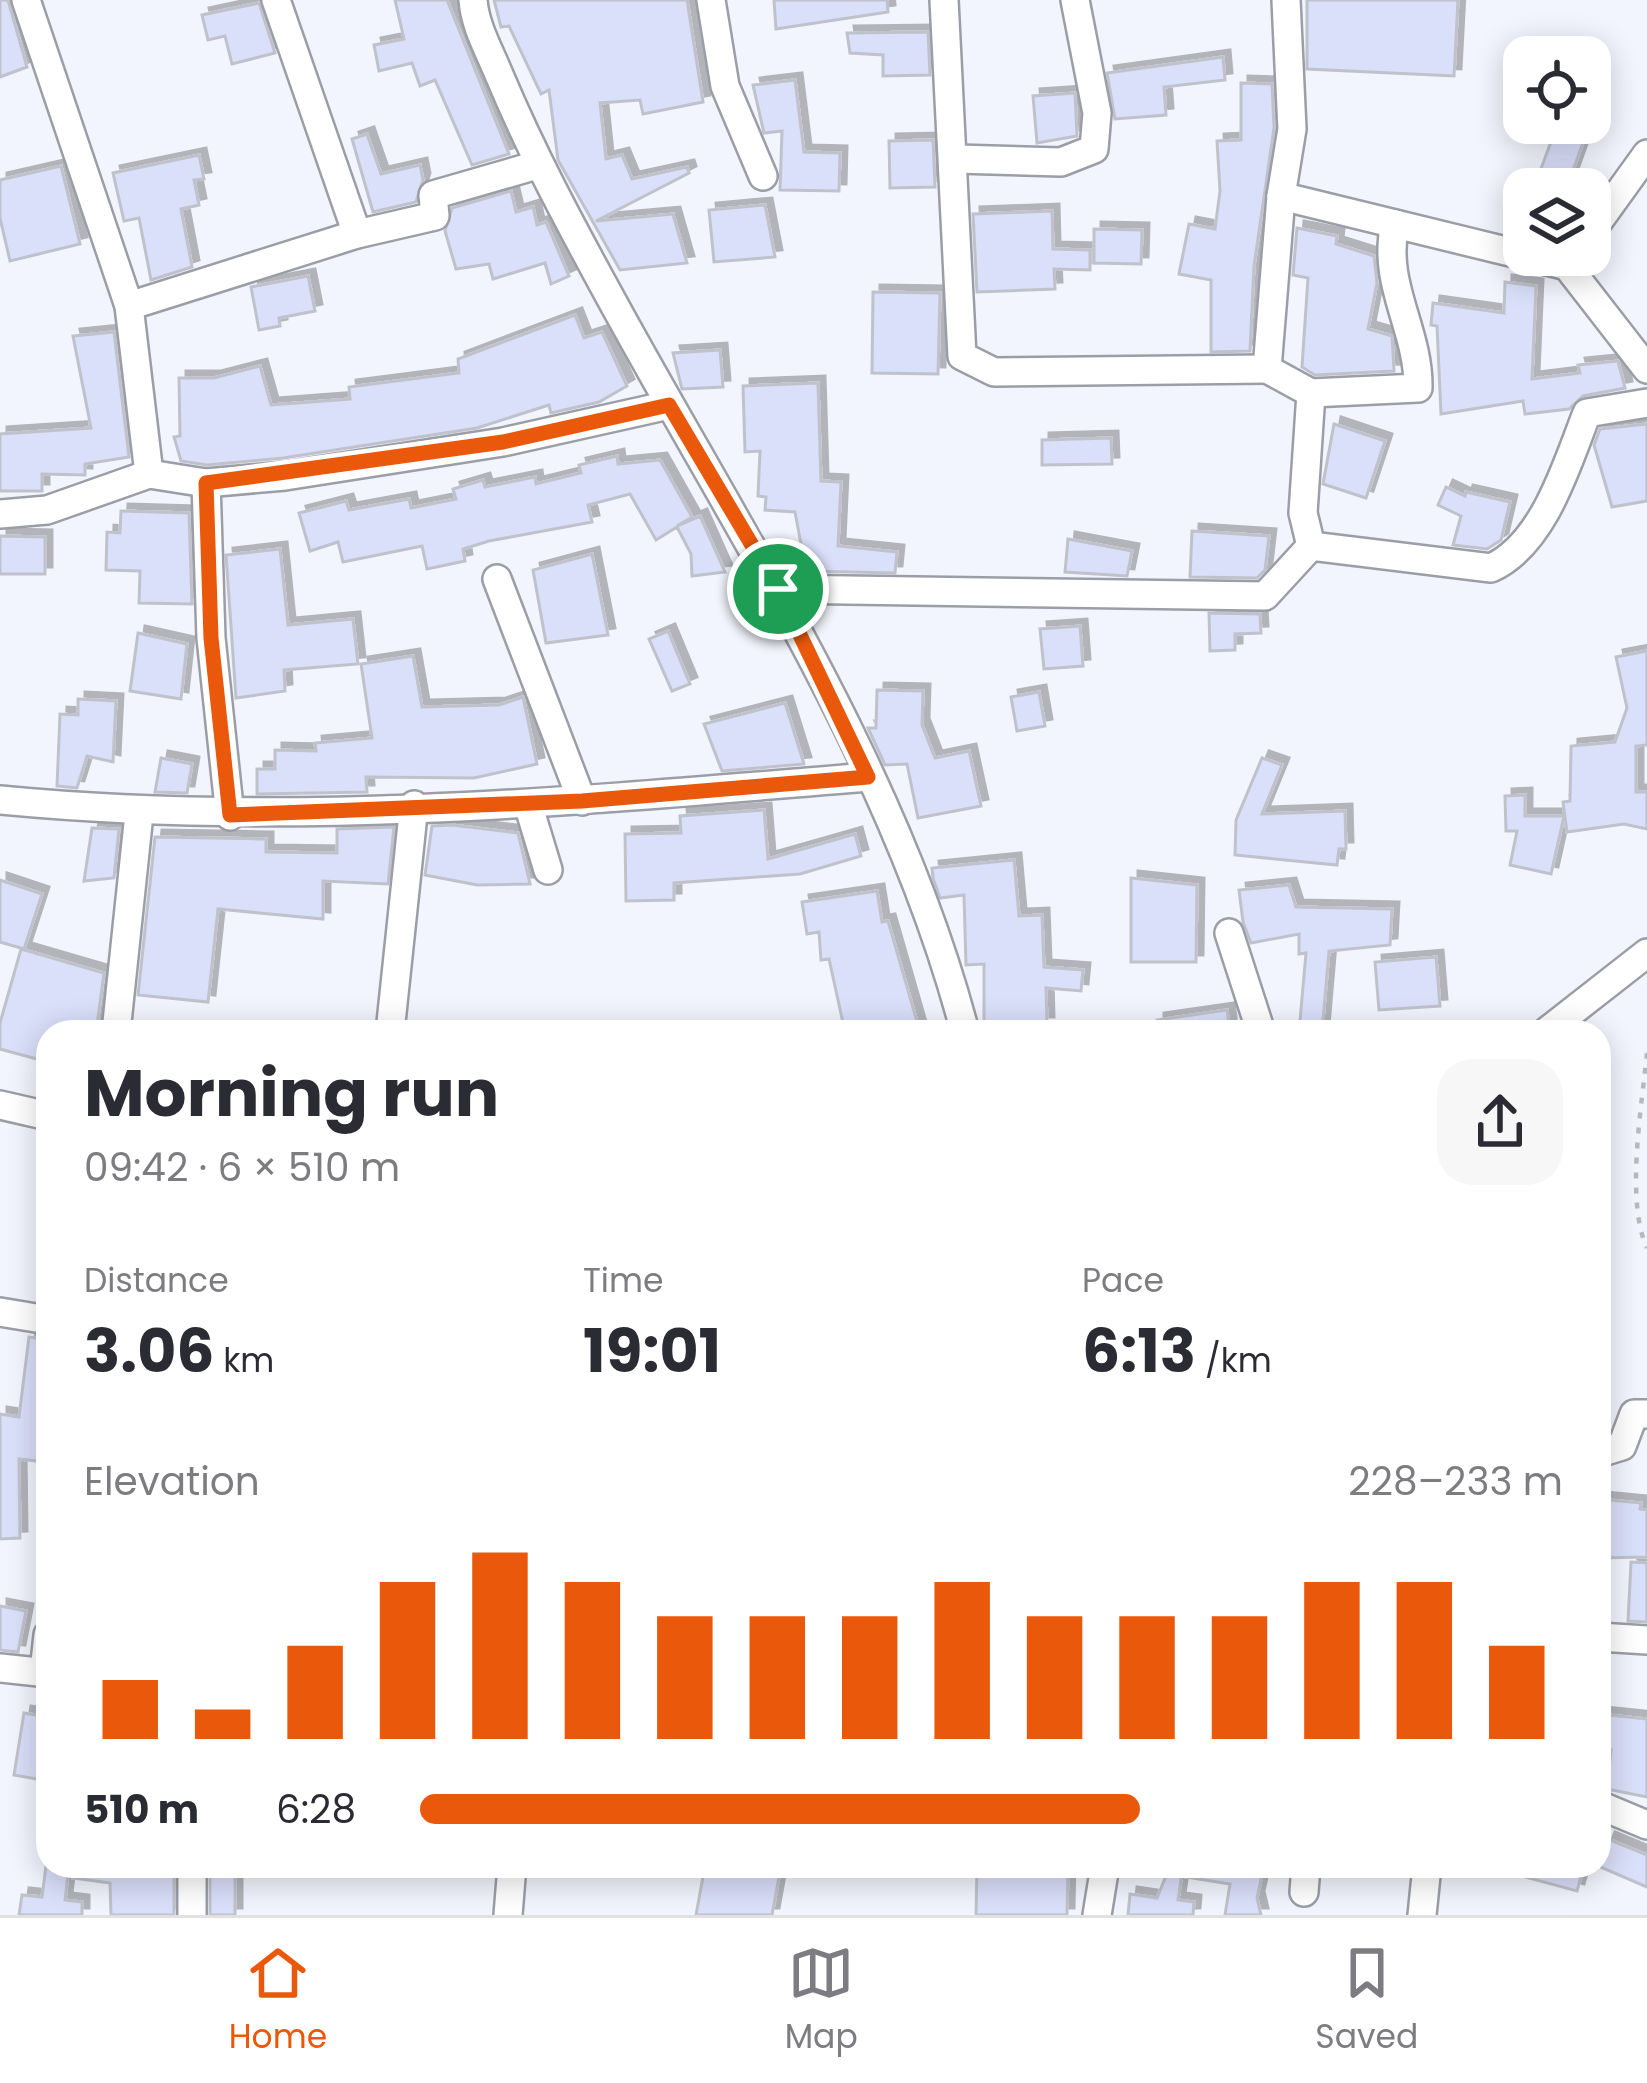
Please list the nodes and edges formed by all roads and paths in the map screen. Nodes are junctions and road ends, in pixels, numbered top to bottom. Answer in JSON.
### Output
{"nodes":[{"id":1,"x":26,"y":0,"type":"edge"},
{"id":2,"x":276,"y":0,"type":"edge"},
{"id":3,"x":473,"y":0,"type":"edge"},
{"id":4,"x":711,"y":0,"type":"edge"},
{"id":5,"x":944,"y":0,"type":"edge"},
{"id":6,"x":1075,"y":0,"type":"edge"},
{"id":7,"x":1286,"y":0,"type":"edge"},
{"id":8,"x":1647,"y":154,"type":"edge"},
{"id":9,"x":956,"y":159,"type":"junction"},
{"id":10,"x":537,"y":164,"type":"junction"},
{"id":11,"x":763,"y":176,"type":"dead end"},
{"id":12,"x":1281,"y":196,"type":"junction"},
{"id":13,"x":1611,"y":204,"type":"edge"},
{"id":14,"x":1395,"y":224,"type":"junction"},
{"id":15,"x":357,"y":234,"type":"junction"},
{"id":16,"x":1503,"y":246,"type":"edge"},
{"id":17,"x":1582,"y":276,"type":"edge"},
{"id":18,"x":129,"y":306,"type":"junction"},
{"id":19,"x":1267,"y":369,"type":"junction"},
{"id":20,"x":1647,"y":370,"type":"edge"},
{"id":21,"x":1311,"y":393,"type":"junction"},
{"id":22,"x":1647,"y":403,"type":"edge"},
{"id":23,"x":669,"y":405,"type":"junction"},
{"id":24,"x":149,"y":474,"type":"junction"},
{"id":25,"x":206,"y":483,"type":"junction"},
{"id":26,"x":0,"y":514,"type":"edge"},
{"id":27,"x":1311,"y":546,"type":"junction"},
{"id":28,"x":497,"y":579,"type":"dead end"},
{"id":29,"x":778,"y":589,"type":"junction"},
{"id":30,"x":868,"y":777,"type":"junction"},
{"id":31,"x":0,"y":800,"type":"edge"},
{"id":32,"x":582,"y":801,"type":"junction"},
{"id":33,"x":528,"y":804,"type":"junction"},
{"id":34,"x":414,"y":805,"type":"junction"},
{"id":35,"x":139,"y":814,"type":"junction"},
{"id":36,"x":230,"y":815,"type":"junction"},
{"id":37,"x":548,"y":870,"type":"dead end"},
{"id":38,"x":1229,"y":933,"type":"dead end"},
{"id":39,"x":1647,"y":953,"type":"edge"},
{"id":40,"x":117,"y":1020,"type":"edge"},
{"id":41,"x":391,"y":1020,"type":"edge"},
{"id":42,"x":962,"y":1020,"type":"edge"},
{"id":43,"x":1257,"y":1020,"type":"edge"},
{"id":44,"x":1561,"y":1020,"type":"edge"},
{"id":45,"x":1647,"y":1053,"type":"edge"},
{"id":46,"x":0,"y":1105,"type":"edge"},
{"id":47,"x":36,"y":1113,"type":"edge"},
{"id":48,"x":1647,"y":1248,"type":"edge"},
{"id":49,"x":0,"y":1312,"type":"edge"},
{"id":50,"x":36,"y":1318,"type":"edge"},
{"id":51,"x":1647,"y":1414,"type":"edge"},
{"id":52,"x":1611,"y":1449,"type":"edge"},
{"id":53,"x":1611,"y":1637,"type":"edge"},
{"id":54,"x":1647,"y":1640,"type":"edge"},
{"id":55,"x":0,"y":1668,"type":"edge"},
{"id":56,"x":36,"y":1671,"type":"edge"},
{"id":57,"x":1611,"y":1809,"type":"edge"},
{"id":58,"x":1647,"y":1825,"type":"edge"},
{"id":59,"x":192,"y":1878,"type":"edge"},
{"id":60,"x":511,"y":1878,"type":"edge"},
{"id":61,"x":1103,"y":1878,"type":"edge"},
{"id":62,"x":1426,"y":1878,"type":"edge"},
{"id":63,"x":192,"y":1915,"type":"edge"},
{"id":64,"x":508,"y":1915,"type":"edge"},
{"id":65,"x":1097,"y":1915,"type":"edge"},
{"id":66,"x":1422,"y":1915,"type":"edge"}],
"edges":[{"from":1,"to":18,"type":"street"},
{"from":2,"to":15,"type":"street"},
{"from":3,"to":10,"type":"street"},
{"from":4,"to":11,"type":"street"},
{"from":5,"to":9,"type":"street"},
{"from":6,"to":9,"type":"street"},
{"from":7,"to":12,"type":"street"},
{"from":8,"to":13,"type":"street"},
{"from":9,"to":19,"type":"street"},
{"from":10,"to":15,"type":"street"},
{"from":10,"to":23,"type":"street"},
{"from":12,"to":14,"type":"street"},
{"from":12,"to":19,"type":"street"},
{"from":14,"to":16,"type":"street"},
{"from":14,"to":21,"type":"street"},
{"from":15,"to":18,"type":"street"},
{"from":17,"to":20,"type":"street"},
{"from":18,"to":24,"type":"street"},
{"from":19,"to":21,"type":"street"},
{"from":21,"to":27,"type":"street"},
{"from":22,"to":27,"type":"street"},
{"from":23,"to":25,"type":"street"},
{"from":23,"to":29,"type":"street"},
{"from":24,"to":25,"type":"street"},
{"from":24,"to":26,"type":"street"},
{"from":25,"to":36,"type":"street"},
{"from":27,"to":29,"type":"street"},
{"from":28,"to":32,"type":"street"},
{"from":29,"to":30,"type":"street"},
{"from":30,"to":32,"type":"street"},
{"from":30,"to":42,"type":"street"},
{"from":31,"to":35,"type":"street"},
{"from":32,"to":33,"type":"street"},
{"from":33,"to":34,"type":"street"},
{"from":33,"to":37,"type":"street"},
{"from":34,"to":36,"type":"street"},
{"from":34,"to":41,"type":"street"},
{"from":35,"to":36,"type":"street"},
{"from":35,"to":40,"type":"street"},
{"from":38,"to":43,"type":"street"},
{"from":39,"to":44,"type":"street"},
{"from":45,"to":48,"type":"path"},
{"from":46,"to":47,"type":"street"},
{"from":49,"to":50,"type":"street"},
{"from":51,"to":52,"type":"street"},
{"from":53,"to":54,"type":"street"},
{"from":55,"to":56,"type":"street"},
{"from":57,"to":58,"type":"street"},
{"from":59,"to":63,"type":"street"},
{"from":60,"to":64,"type":"street"},
{"from":61,"to":65,"type":"street"},
{"from":62,"to":66,"type":"street"}]}
